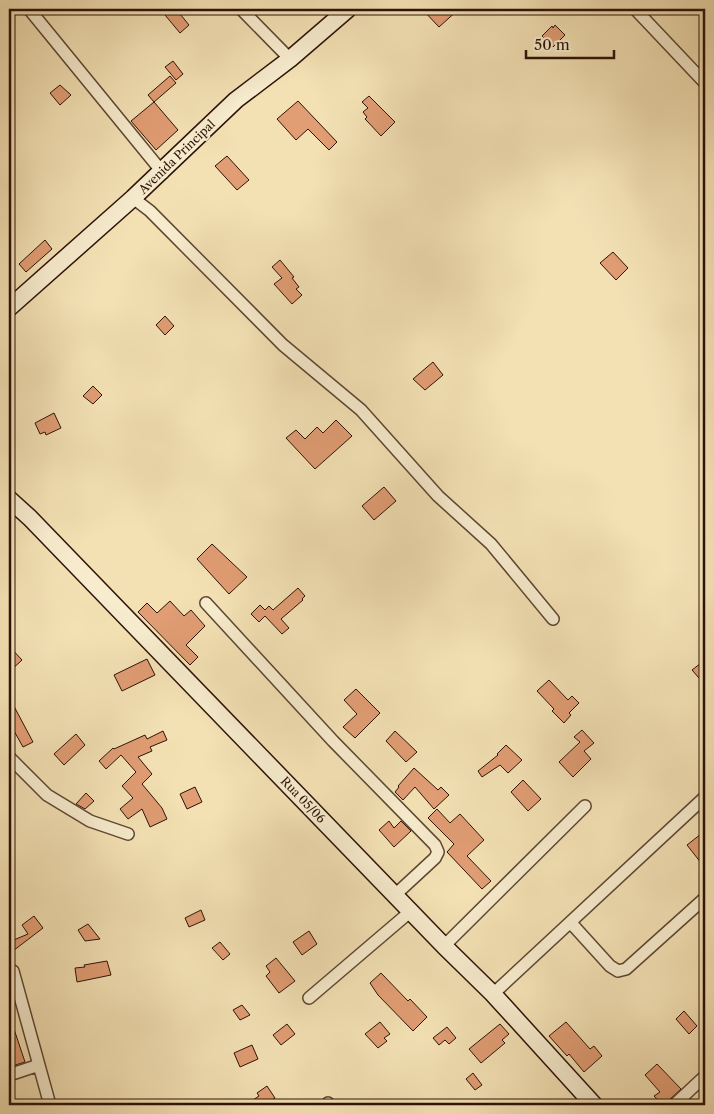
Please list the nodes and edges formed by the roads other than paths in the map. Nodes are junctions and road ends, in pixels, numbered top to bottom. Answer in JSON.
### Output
{"nodes":[{"id":1,"x":29,"y":9,"type":"edge"},
{"id":2,"x":241,"y":9,"type":"edge"},
{"id":3,"x":348,"y":9,"type":"edge"},
{"id":4,"x":635,"y":9,"type":"edge"},
{"id":5,"x":290,"y":59,"type":"junction"},
{"id":6,"x":705,"y":83,"type":"edge"},
{"id":7,"x":163,"y":172,"type":"junction"},
{"id":8,"x":133,"y":198,"type":"junction"},
{"id":9,"x":9,"y":308,"type":"edge"},
{"id":10,"x":9,"y":499,"type":"edge"},
{"id":11,"x":206,"y":603,"type":"dead end"},
{"id":12,"x":553,"y":619,"type":"dead end"},
{"id":13,"x":9,"y":757,"type":"edge"},
{"id":14,"x":705,"y":797,"type":"edge"},
{"id":15,"x":585,"y":806,"type":"dead end"},
{"id":16,"x":128,"y":834,"type":"dead end"},
{"id":17,"x":395,"y":895,"type":"junction"},
{"id":18,"x":705,"y":898,"type":"edge"},
{"id":19,"x":411,"y":911,"type":"junction"},
{"id":20,"x":570,"y":923,"type":"junction"},
{"id":21,"x":444,"y":946,"type":"junction"},
{"id":22,"x":13,"y":971,"type":"dead end"},
{"id":23,"x":494,"y":994,"type":"junction"},
{"id":24,"x":309,"y":998,"type":"dead end"},
{"id":25,"x":39,"y":1065,"type":"junction"},
{"id":26,"x":9,"y":1076,"type":"edge"},
{"id":27,"x":705,"y":1076,"type":"edge"},
{"id":28,"x":50,"y":1105,"type":"edge"},
{"id":29,"x":594,"y":1105,"type":"edge"},
{"id":30,"x":674,"y":1105,"type":"edge"}],
"edges":[{"from":1,"to":7,"type":"street"},
{"from":2,"to":5,"type":"street"},
{"from":3,"to":5,"type":"street","name":"Avenida Principal"},
{"from":4,"to":6,"type":"street"},
{"from":5,"to":7,"type":"street","name":"Avenida Principal"},
{"from":7,"to":8,"type":"street","name":"Avenida Principal"},
{"from":8,"to":9,"type":"street","name":"Avenida Principal"},
{"from":8,"to":12,"type":"street"},
{"from":10,"to":17,"type":"street","name":"Rua 05/06"},
{"from":11,"to":17,"type":"street"},
{"from":13,"to":16,"type":"street"},
{"from":14,"to":20,"type":"street"},
{"from":15,"to":21,"type":"street"},
{"from":17,"to":19,"type":"street","name":"Rua 05/06"},
{"from":18,"to":20,"type":"street"},
{"from":19,"to":21,"type":"street","name":"Rua 05/06"},
{"from":19,"to":24,"type":"street"},
{"from":20,"to":23,"type":"street"},
{"from":21,"to":23,"type":"street","name":"Rua 05/06"},
{"from":22,"to":25,"type":"street"},
{"from":23,"to":29,"type":"street","name":"Rua 05/06"},
{"from":25,"to":26,"type":"street"},
{"from":25,"to":28,"type":"street"},
{"from":27,"to":30,"type":"street"}]}
